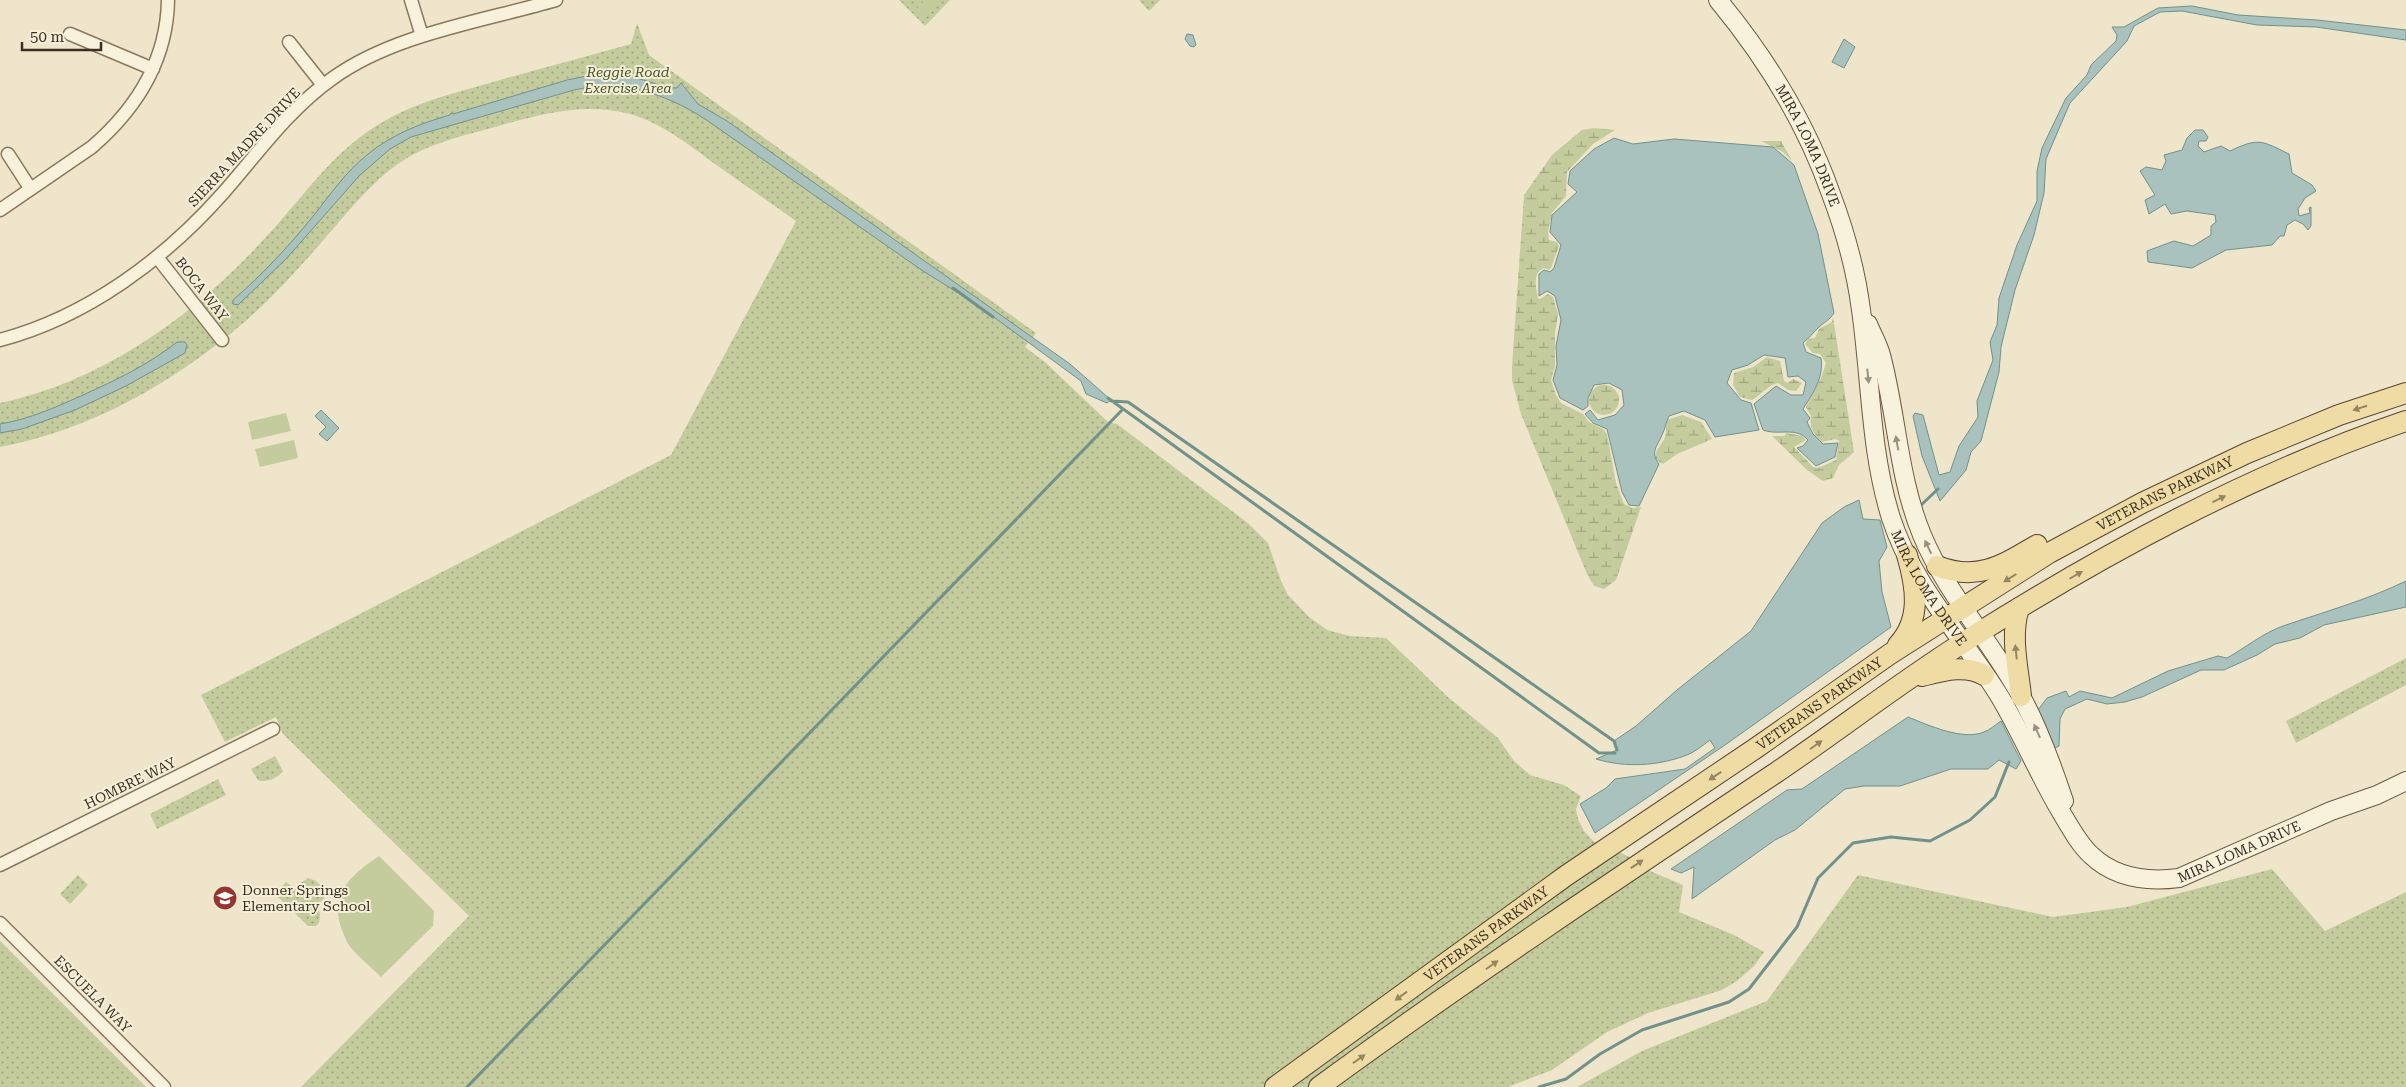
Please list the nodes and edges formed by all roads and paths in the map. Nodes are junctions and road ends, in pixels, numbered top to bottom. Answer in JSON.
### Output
{"nodes":[{"id":1,"x":168,"y":0,"type":"edge"},
{"id":2,"x":411,"y":0,"type":"edge"},
{"id":3,"x":1718,"y":0,"type":"edge"},
{"id":4,"x":549,"y":1,"type":"edge"},
{"id":5,"x":70,"y":34,"type":"dead end"},
{"id":6,"x":422,"y":36,"type":"junction"},
{"id":7,"x":289,"y":42,"type":"dead end"},
{"id":8,"x":153,"y":69,"type":"junction"},
{"id":9,"x":323,"y":85,"type":"junction"},
{"id":10,"x":8,"y":154,"type":"dead end"},
{"id":11,"x":30,"y":188,"type":"junction"},
{"id":12,"x":0,"y":210,"type":"edge"},
{"id":13,"x":157,"y":257,"type":"junction"},
{"id":14,"x":1861,"y":310,"type":"junction"},
{"id":15,"x":0,"y":340,"type":"edge"},
{"id":16,"x":222,"y":340,"type":"dead end"},
{"id":17,"x":2406,"y":393,"type":"edge"},
{"id":18,"x":2406,"y":422,"type":"edge"},
{"id":19,"x":2250,"y":452,"type":"junction"},
{"id":20,"x":1906,"y":555,"type":"junction"},
{"id":21,"x":1938,"y":566,"type":"junction"},
{"id":22,"x":1965,"y":607,"type":"junction"},
{"id":23,"x":2019,"y":608,"type":"junction"},
{"id":24,"x":1945,"y":619,"type":"junction"},
{"id":25,"x":1980,"y":632,"type":"junction"},
{"id":26,"x":1962,"y":644,"type":"junction"},
{"id":27,"x":1890,"y":654,"type":"junction"},
{"id":28,"x":1984,"y":675,"type":"junction"},
{"id":29,"x":1911,"y":680,"type":"junction"},
{"id":30,"x":2024,"y":703,"type":"junction"},
{"id":31,"x":273,"y":729,"type":"dead end"},
{"id":32,"x":2039,"y":754,"type":"junction"},
{"id":33,"x":2406,"y":781,"type":"edge"},
{"id":34,"x":0,"y":865,"type":"edge"},
{"id":35,"x":0,"y":923,"type":"edge"},
{"id":36,"x":164,"y":1087,"type":"edge"},
{"id":37,"x":1275,"y":1087,"type":"edge"},
{"id":38,"x":1319,"y":1087,"type":"edge"}],
"edges":[{"from":1,"to":8,"type":"street"},
{"from":2,"to":6,"type":"street"},
{"from":3,"to":14,"type":"main road","name":"MIRA LOMA DRIVE"},
{"from":4,"to":6,"type":"street","name":"SIERRA MADRE DRIVE"},
{"from":5,"to":8,"type":"street"},
{"from":6,"to":9,"type":"street","name":"SIERRA MADRE DRIVE"},
{"from":7,"to":9,"type":"street"},
{"from":8,"to":11,"type":"street"},
{"from":9,"to":13,"type":"street","name":"SIERRA MADRE DRIVE"},
{"from":10,"to":11,"type":"street"},
{"from":11,"to":12,"type":"street"},
{"from":13,"to":15,"type":"street","name":"SIERRA MADRE DRIVE"},
{"from":13,"to":16,"type":"street","name":"BOCA WAY"},
{"from":14,"to":20,"type":"main road","name":"MIRA LOMA DRIVE","one_way":true},
{"from":21,"to":14,"type":"main road","name":"MIRA LOMA DRIVE","one_way":true},
{"from":17,"to":19,"type":"main road","name":"VETERANS PARKWAY","one_way":true},
{"from":23,"to":18,"type":"main road","name":"VETERANS PARKWAY","one_way":true},
{"from":19,"to":21,"type":"main road"},
{"from":19,"to":22,"type":"main road","name":"VETERANS PARKWAY","one_way":true},
{"from":20,"to":24,"type":"main road","name":"MIRA LOMA DRIVE"},
{"from":20,"to":27,"type":"main road"},
{"from":21,"to":22,"type":"main road","name":"MIRA LOMA DRIVE"},
{"from":22,"to":24,"type":"main road","name":"VETERANS PARKWAY"},
{"from":22,"to":25,"type":"main road","name":"MIRA LOMA DRIVE"},
{"from":23,"to":25,"type":"main road","name":"VETERANS PARKWAY"},
{"from":30,"to":23,"type":"main road","one_way":true},
{"from":24,"to":26,"type":"main road","name":"MIRA LOMA DRIVE"},
{"from":24,"to":27,"type":"main road","name":"VETERANS PARKWAY"},
{"from":25,"to":26,"type":"main road","name":"VETERANS PARKWAY"},
{"from":25,"to":30,"type":"main road","name":"MIRA LOMA DRIVE"},
{"from":26,"to":28,"type":"main road","name":"MIRA LOMA DRIVE"},
{"from":26,"to":29,"type":"main road","name":"VETERANS PARKWAY"},
{"from":27,"to":37,"type":"main road","name":"VETERANS PARKWAY","one_way":true},
{"from":28,"to":29,"type":"main road"},
{"from":28,"to":32,"type":"main road","name":"MIRA LOMA DRIVE"},
{"from":38,"to":29,"type":"main road","name":"VETERANS PARKWAY","one_way":true},
{"from":32,"to":30,"type":"main road","name":"MIRA LOMA DRIVE","one_way":true},
{"from":31,"to":34,"type":"street","name":"HOMBRE WAY"},
{"from":32,"to":33,"type":"main road","name":"MIRA LOMA DRIVE"},
{"from":35,"to":36,"type":"street","name":"ESCUELA WAY"}]}
